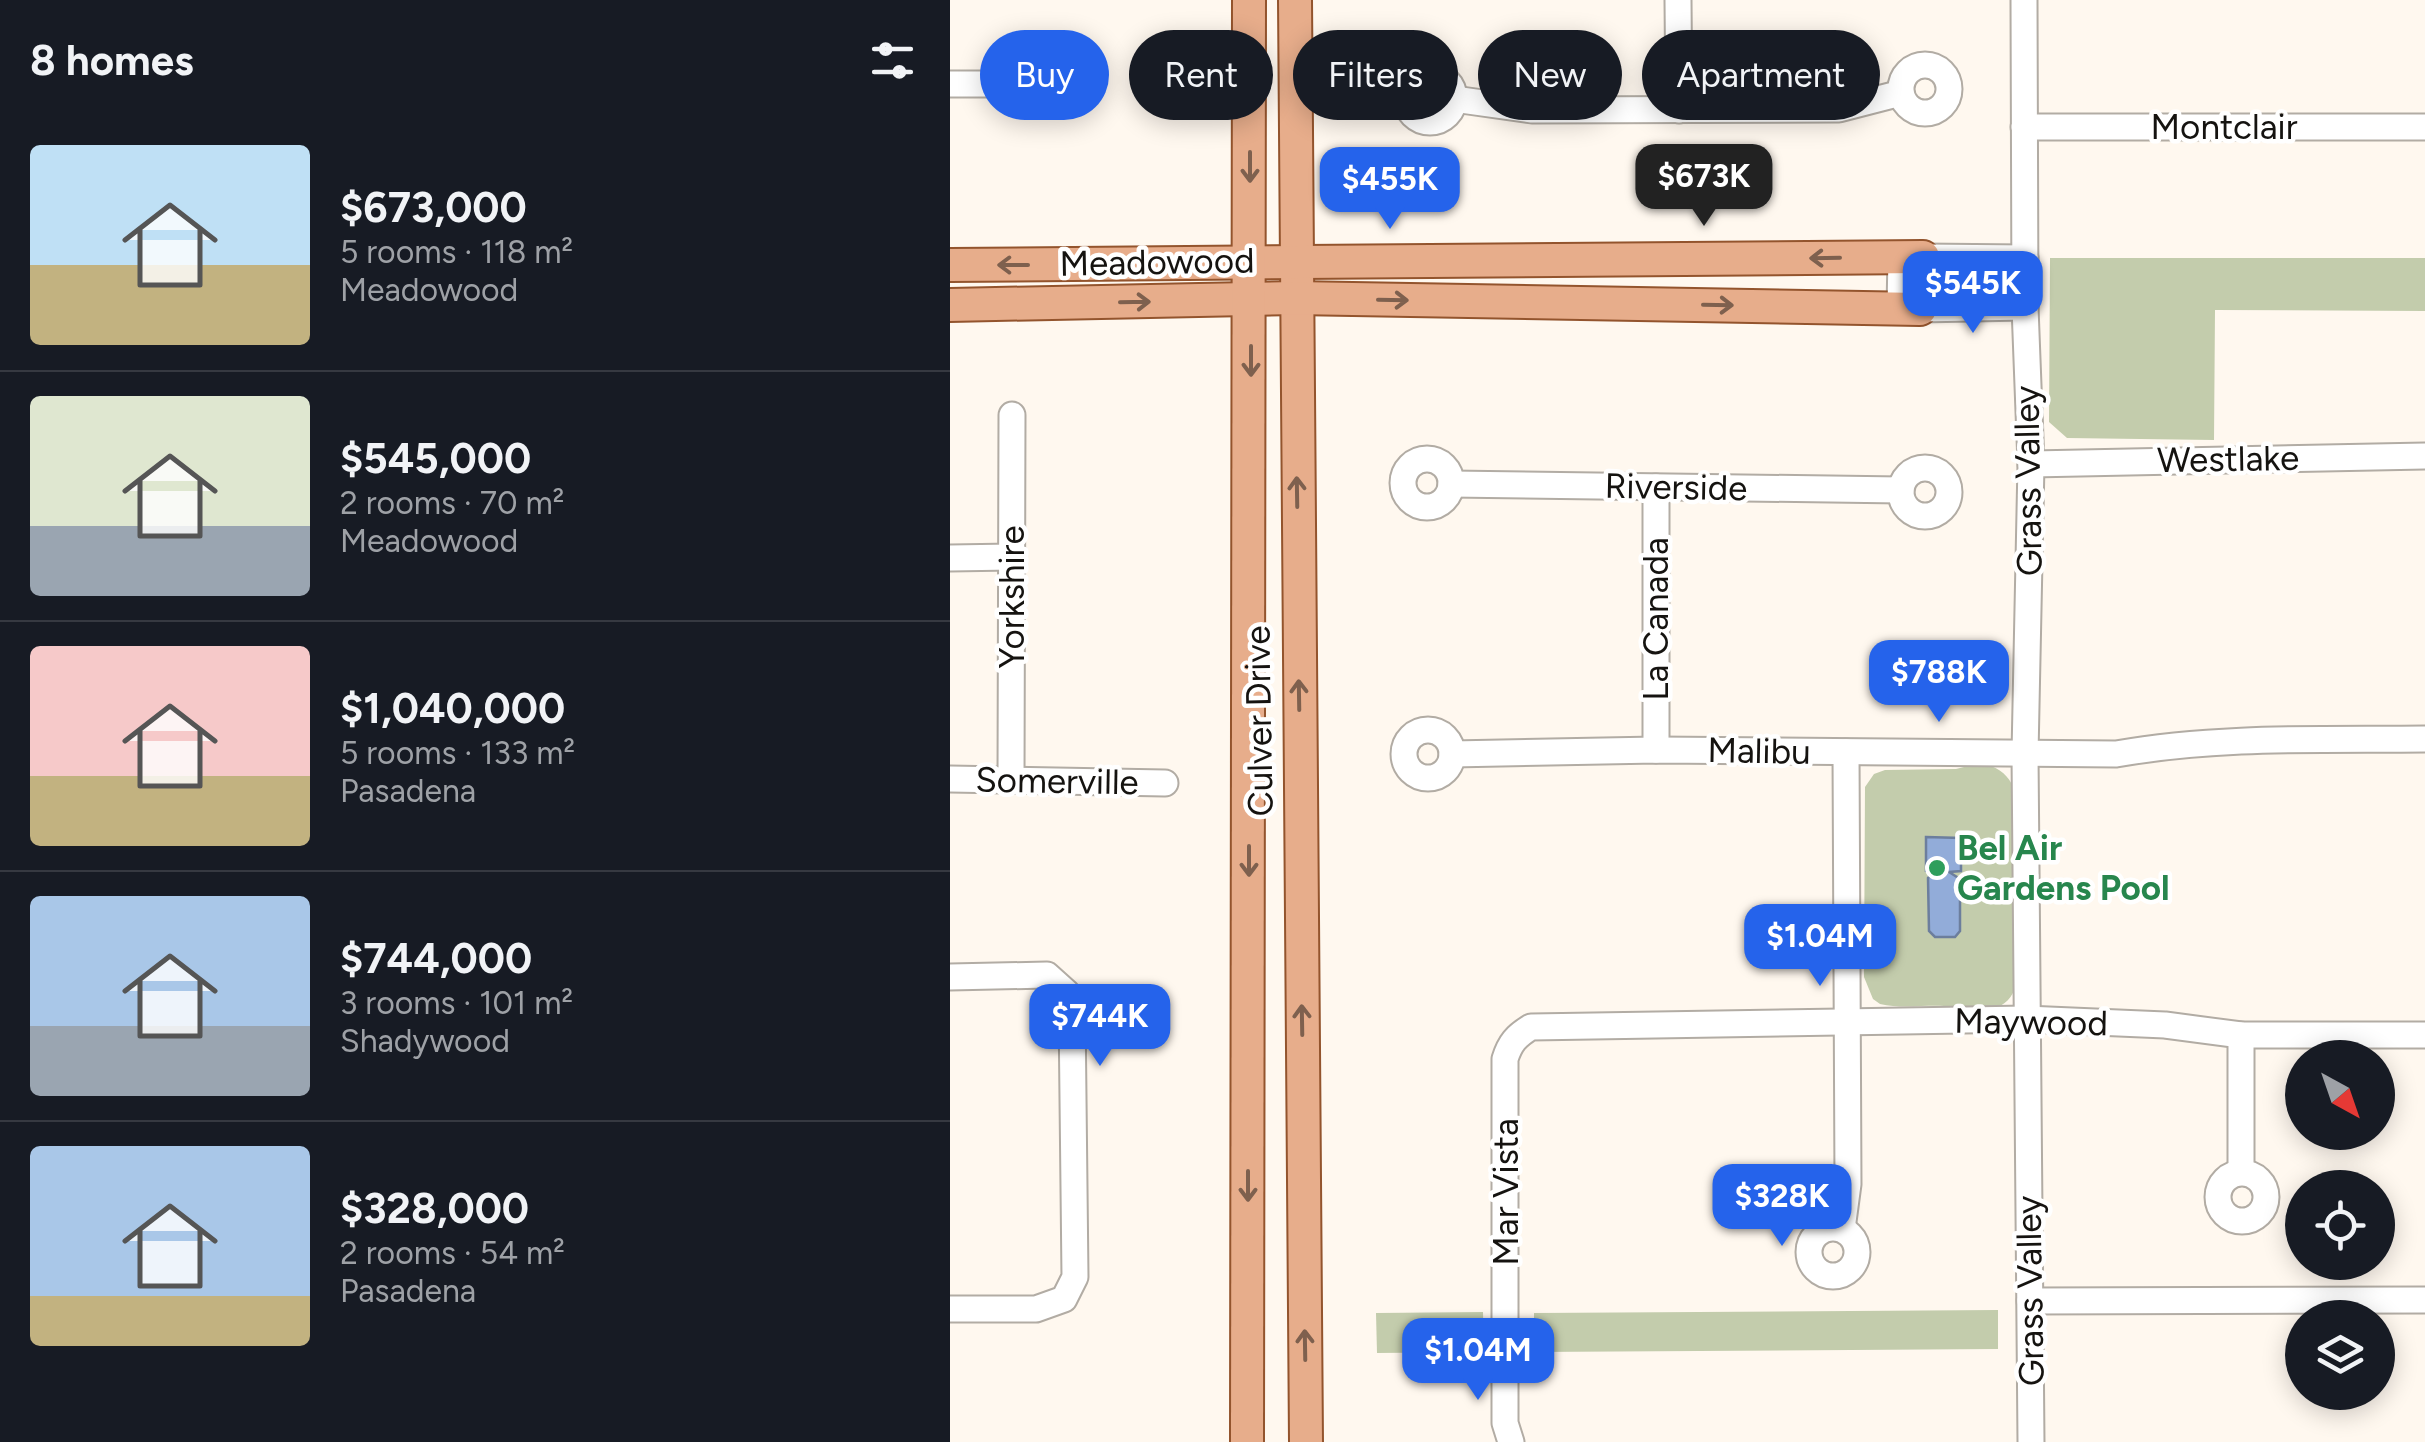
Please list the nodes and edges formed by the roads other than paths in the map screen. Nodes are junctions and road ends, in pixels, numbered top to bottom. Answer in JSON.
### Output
{"nodes":[{"id":1,"x":1250,"y":0,"type":"edge"},
{"id":2,"x":1295,"y":0,"type":"edge"},
{"id":3,"x":1678,"y":0,"type":"edge"},
{"id":4,"x":2024,"y":0,"type":"edge"},
{"id":5,"x":1678,"y":30,"type":"edge"},
{"id":6,"x":950,"y":84,"type":"edge"},
{"id":7,"x":980,"y":84,"type":"edge"},
{"id":8,"x":1901,"y":93,"type":"dead end"},
{"id":9,"x":1880,"y":98,"type":"edge"},
{"id":10,"x":1458,"y":100,"type":"edge"},
{"id":11,"x":1642,"y":110,"type":"edge"},
{"id":12,"x":2024,"y":127,"type":"junction"},
{"id":13,"x":2425,"y":127,"type":"edge"},
{"id":14,"x":1912,"y":257,"type":"junction"},
{"id":15,"x":2024,"y":258,"type":"junction"},
{"id":16,"x":1250,"y":264,"type":"junction"},
{"id":17,"x":950,"y":265,"type":"edge"},
{"id":18,"x":1295,"y":265,"type":"junction"},
{"id":19,"x":1295,"y":298,"type":"junction"},
{"id":20,"x":1251,"y":301,"type":"junction"},
{"id":21,"x":950,"y":304,"type":"edge"},
{"id":22,"x":2026,"y":307,"type":"junction"},
{"id":23,"x":1910,"y":308,"type":"junction"},
{"id":24,"x":1012,"y":415,"type":"dead end"},
{"id":25,"x":2425,"y":456,"type":"edge"},
{"id":26,"x":2032,"y":464,"type":"junction"},
{"id":27,"x":1452,"y":484,"type":"dead end"},
{"id":28,"x":1656,"y":487,"type":"junction"},
{"id":29,"x":1901,"y":490,"type":"dead end"},
{"id":30,"x":950,"y":558,"type":"edge"},
{"id":31,"x":1012,"y":558,"type":"junction"},
{"id":32,"x":2425,"y":739,"type":"edge"},
{"id":33,"x":1656,"y":750,"type":"junction"},
{"id":34,"x":1846,"y":752,"type":"junction"},
{"id":35,"x":1452,"y":754,"type":"dead end"},
{"id":36,"x":2026,"y":754,"type":"junction"},
{"id":37,"x":1011,"y":778,"type":"junction"},
{"id":38,"x":950,"y":779,"type":"edge"},
{"id":39,"x":1165,"y":783,"type":"dead end"},
{"id":40,"x":950,"y":977,"type":"edge"},
{"id":41,"x":2027,"y":1019,"type":"junction"},
{"id":42,"x":1848,"y":1021,"type":"junction"},
{"id":43,"x":1518,"y":1034,"type":"joint"},
{"id":44,"x":2241,"y":1035,"type":"junction"},
{"id":45,"x":2425,"y":1035,"type":"edge"},
{"id":46,"x":2242,"y":1172,"type":"dead end"},
{"id":47,"x":1842,"y":1229,"type":"dead end"},
{"id":48,"x":2425,"y":1300,"type":"edge"},
{"id":49,"x":2030,"y":1302,"type":"junction"},
{"id":50,"x":950,"y":1309,"type":"edge"},
{"id":51,"x":1247,"y":1442,"type":"edge"},
{"id":52,"x":1306,"y":1442,"type":"edge"},
{"id":53,"x":1511,"y":1442,"type":"edge"},
{"id":54,"x":2031,"y":1442,"type":"edge"}],
"edges":[{"from":1,"to":16,"type":"main road","name":"Culver Drive","one_way":true},
{"from":2,"to":18,"type":"main road","name":"Culver Drive"},
{"from":3,"to":5,"type":"street"},
{"from":4,"to":12,"type":"street","name":"Grass Valley"},
{"from":6,"to":7,"type":"street"},
{"from":8,"to":9,"type":"street"},
{"from":10,"to":11,"type":"street"},
{"from":12,"to":13,"type":"street","name":"Montclair"},
{"from":12,"to":15,"type":"street","name":"Grass Valley"},
{"from":14,"to":15,"type":"street","name":"Meadowood"},
{"from":14,"to":18,"type":"main road","name":"Meadowood","one_way":true},
{"from":14,"to":23,"type":"street"},
{"from":15,"to":22,"type":"street","name":"Grass Valley"},
{"from":16,"to":17,"type":"main road","name":"Meadowood","one_way":true},
{"from":16,"to":18,"type":"main road","name":"Meadowood"},
{"from":16,"to":20,"type":"main road","name":"Culver Drive"},
{"from":18,"to":19,"type":"main road","name":"Culver Drive"},
{"from":19,"to":20,"type":"main road","name":"Meadowood"},
{"from":19,"to":23,"type":"main road","name":"Meadowood","one_way":true},
{"from":52,"to":19,"type":"main road","name":"Culver Drive","one_way":true},
{"from":21,"to":20,"type":"main road","name":"Meadowood","one_way":true},
{"from":20,"to":51,"type":"main road","name":"Culver Drive","one_way":true},
{"from":22,"to":23,"type":"street","name":"Meadowood"},
{"from":22,"to":26,"type":"street","name":"Grass Valley"},
{"from":24,"to":31,"type":"street","name":"Yorkshire"},
{"from":25,"to":26,"type":"street","name":"Westlake"},
{"from":26,"to":36,"type":"street","name":"Grass Valley"},
{"from":27,"to":28,"type":"street","name":"Riverside"},
{"from":28,"to":29,"type":"street","name":"Riverside"},
{"from":28,"to":33,"type":"street","name":"La Canada"},
{"from":30,"to":31,"type":"street"},
{"from":31,"to":37,"type":"street","name":"Yorkshire"},
{"from":32,"to":36,"type":"street","name":"Malibu"},
{"from":33,"to":34,"type":"street","name":"Malibu"},
{"from":33,"to":35,"type":"street","name":"Malibu"},
{"from":34,"to":36,"type":"street","name":"Malibu"},
{"from":34,"to":42,"type":"street"},
{"from":36,"to":41,"type":"street","name":"Grass Valley"},
{"from":37,"to":38,"type":"street","name":"Somerville"},
{"from":37,"to":39,"type":"street","name":"Somerville"},
{"from":40,"to":50,"type":"street"},
{"from":41,"to":42,"type":"street","name":"Maywood"},
{"from":41,"to":44,"type":"street","name":"Maywood"},
{"from":41,"to":49,"type":"street","name":"Grass Valley"},
{"from":42,"to":43,"type":"street","name":"Maywood"},
{"from":42,"to":47,"type":"street"},
{"from":43,"to":53,"type":"street","name":"Mar Vista"},
{"from":44,"to":45,"type":"street","name":"Maywood"},
{"from":44,"to":46,"type":"street"},
{"from":48,"to":49,"type":"street"},
{"from":49,"to":54,"type":"street","name":"Grass Valley"}]}
